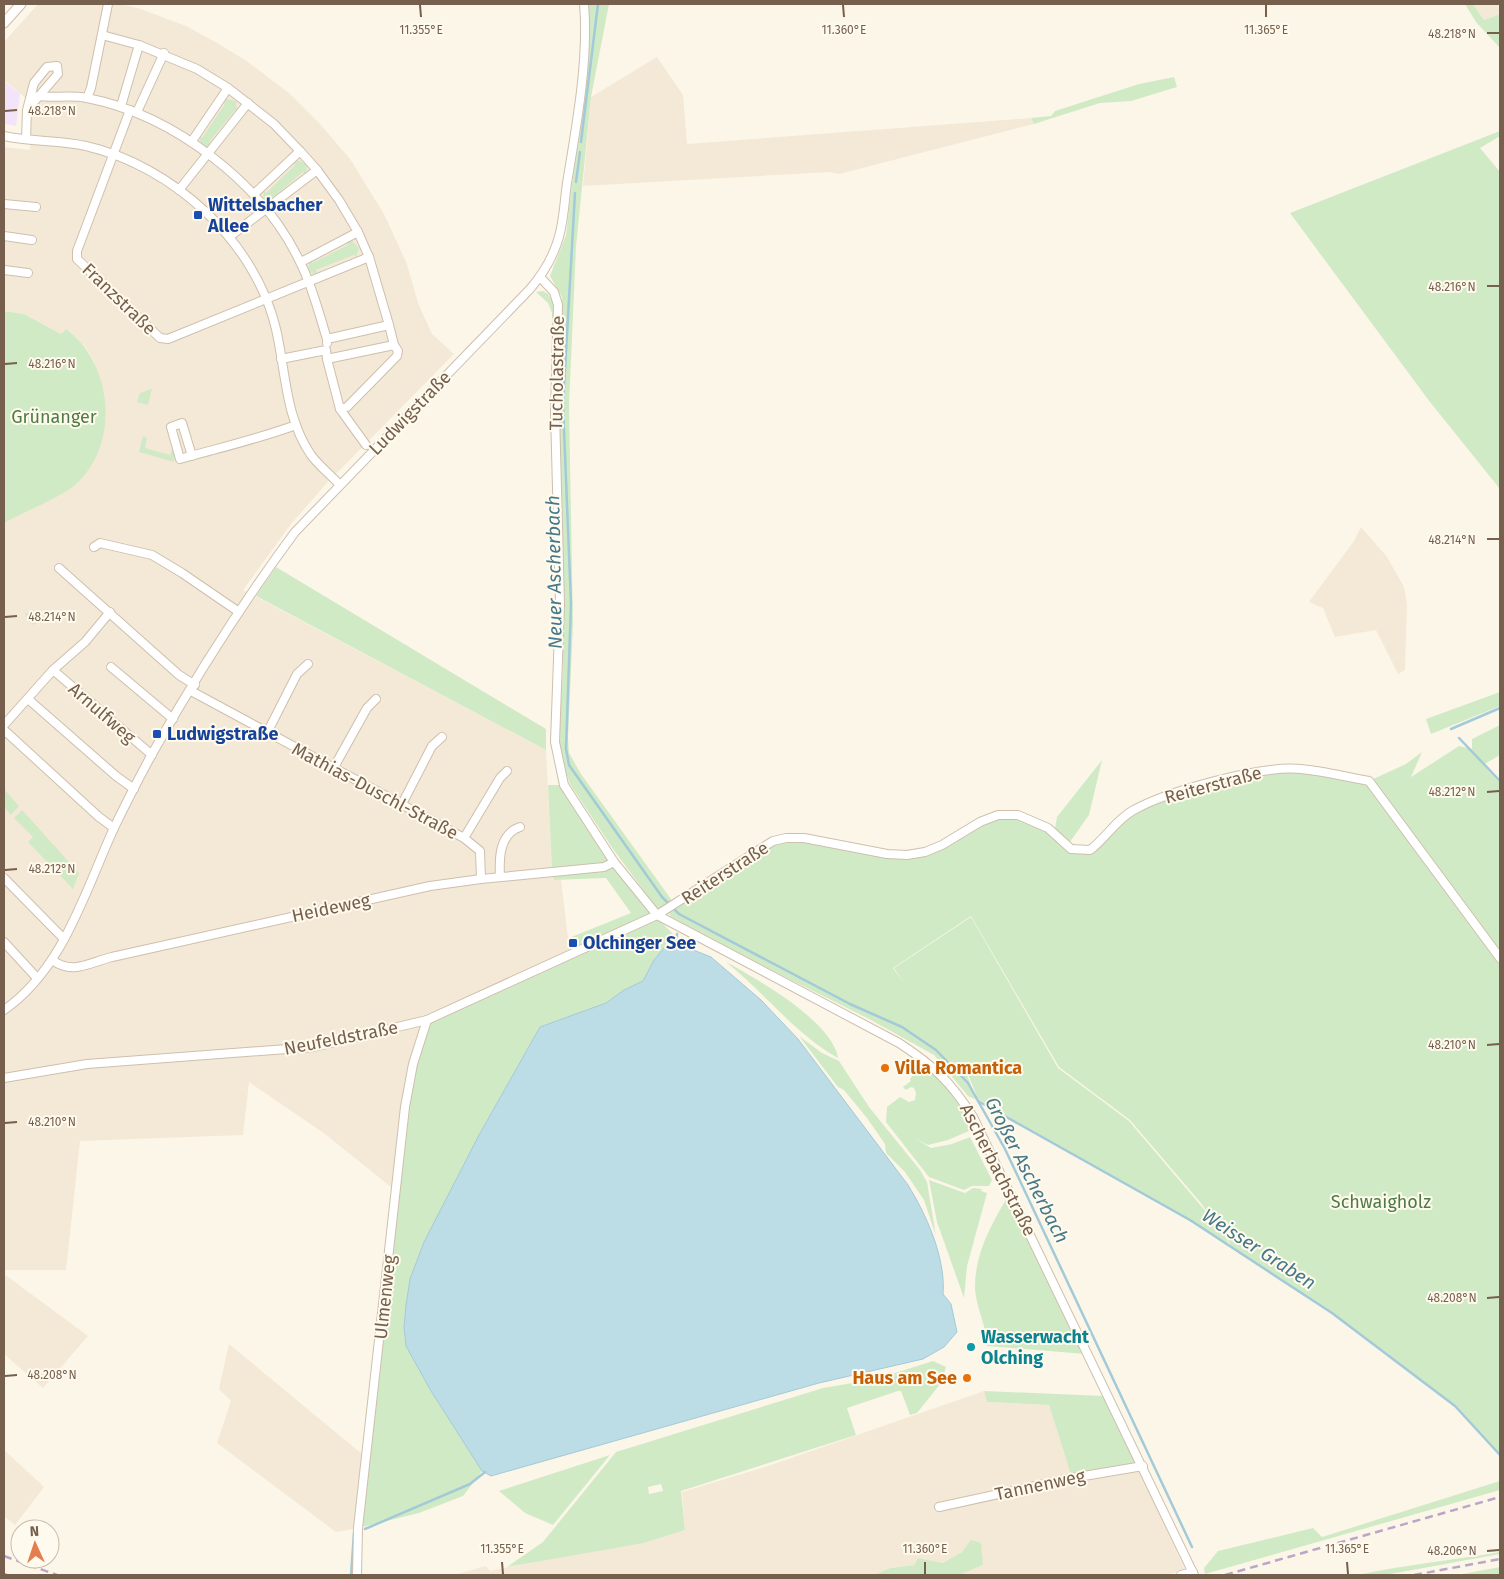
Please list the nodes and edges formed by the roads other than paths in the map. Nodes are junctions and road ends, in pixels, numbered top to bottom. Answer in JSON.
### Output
{"nodes":[{"id":1,"x":20,"y":4,"type":"edge"},
{"id":2,"x":108,"y":4,"type":"edge"},
{"id":3,"x":584,"y":4,"type":"edge"},
{"id":4,"x":4,"y":23,"type":"edge"},
{"id":5,"x":102,"y":35,"type":"junction"},
{"id":6,"x":140,"y":45,"type":"junction"},
{"id":7,"x":164,"y":54,"type":"junction"},
{"id":8,"x":228,"y":88,"type":"junction"},
{"id":9,"x":38,"y":96,"type":"junction"},
{"id":10,"x":87,"y":98,"type":"junction"},
{"id":11,"x":248,"y":103,"type":"junction"},
{"id":12,"x":121,"y":106,"type":"junction"},
{"id":13,"x":27,"y":110,"type":"junction"},
{"id":14,"x":134,"y":111,"type":"junction"},
{"id":15,"x":4,"y":136,"type":"edge"},
{"id":16,"x":26,"y":139,"type":"junction"},
{"id":17,"x":192,"y":141,"type":"junction"},
{"id":18,"x":300,"y":151,"type":"junction"},
{"id":19,"x":208,"y":154,"type":"junction"},
{"id":20,"x":114,"y":155,"type":"junction"},
{"id":21,"x":317,"y":170,"type":"junction"},
{"id":22,"x":179,"y":190,"type":"junction"},
{"id":23,"x":254,"y":194,"type":"junction"},
{"id":24,"x":4,"y":204,"type":"edge"},
{"id":25,"x":36,"y":207,"type":"dead end"},
{"id":26,"x":266,"y":210,"type":"junction"},
{"id":27,"x":358,"y":232,"type":"junction"},
{"id":28,"x":4,"y":236,"type":"edge"},
{"id":29,"x":229,"y":237,"type":"junction"},
{"id":30,"x":32,"y":240,"type":"dead end"},
{"id":31,"x":369,"y":257,"type":"junction"},
{"id":32,"x":301,"y":262,"type":"junction"},
{"id":33,"x":4,"y":270,"type":"edge"},
{"id":34,"x":28,"y":273,"type":"dead end"},
{"id":35,"x":540,"y":277,"type":"junction"},
{"id":36,"x":308,"y":280,"type":"junction"},
{"id":37,"x":265,"y":299,"type":"junction"},
{"id":38,"x":390,"y":325,"type":"junction"},
{"id":39,"x":327,"y":339,"type":"junction"},
{"id":40,"x":394,"y":345,"type":"junction"},
{"id":41,"x":326,"y":350,"type":"junction"},
{"id":42,"x":327,"y":358,"type":"junction"},
{"id":43,"x":281,"y":359,"type":"junction"},
{"id":44,"x":340,"y":409,"type":"junction"},
{"id":45,"x":296,"y":424,"type":"junction"},
{"id":46,"x":366,"y":445,"type":"dead end"},
{"id":47,"x":192,"y":456,"type":"dead end"},
{"id":48,"x":340,"y":485,"type":"junction"},
{"id":49,"x":94,"y":547,"type":"dead end"},
{"id":50,"x":59,"y":568,"type":"dead end"},
{"id":51,"x":110,"y":612,"type":"junction"},
{"id":52,"x":239,"y":612,"type":"junction"},
{"id":53,"x":308,"y":664,"type":"dead end"},
{"id":54,"x":111,"y":667,"type":"dead end"},
{"id":55,"x":53,"y":670,"type":"junction"},
{"id":56,"x":193,"y":688,"type":"junction"},
{"id":57,"x":28,"y":699,"type":"junction"},
{"id":58,"x":376,"y":699,"type":"dead end"},
{"id":59,"x":173,"y":719,"type":"junction"},
{"id":60,"x":4,"y":725,"type":"edge"},
{"id":61,"x":4,"y":730,"type":"edge"},
{"id":62,"x":267,"y":733,"type":"junction"},
{"id":63,"x":442,"y":737,"type":"dead end"},
{"id":64,"x":556,"y":754,"type":"joint"},
{"id":65,"x":152,"y":755,"type":"junction"},
{"id":66,"x":333,"y":769,"type":"junction"},
{"id":67,"x":506,"y":771,"type":"dead end"},
{"id":68,"x":134,"y":789,"type":"junction"},
{"id":69,"x":401,"y":806,"type":"junction"},
{"id":70,"x":520,"y":827,"type":"dead end"},
{"id":71,"x":114,"y":828,"type":"junction"},
{"id":72,"x":464,"y":838,"type":"junction"},
{"id":73,"x":614,"y":862,"type":"junction"},
{"id":74,"x":500,"y":877,"type":"junction"},
{"id":75,"x":4,"y":878,"type":"edge"},
{"id":76,"x":480,"y":879,"type":"junction"},
{"id":77,"x":657,"y":915,"type":"junction"},
{"id":78,"x":64,"y":939,"type":"junction"},
{"id":79,"x":4,"y":942,"type":"edge"},
{"id":80,"x":1500,"y":958,"type":"edge"},
{"id":81,"x":52,"y":960,"type":"junction"},
{"id":82,"x":37,"y":978,"type":"junction"},
{"id":83,"x":5,"y":1006,"type":"edge"},
{"id":84,"x":427,"y":1020,"type":"junction"},
{"id":85,"x":4,"y":1078,"type":"edge"},
{"id":86,"x":1143,"y":1466,"type":"junction"},
{"id":87,"x":939,"y":1507,"type":"dead end"},
{"id":88,"x":1194,"y":1574,"type":"edge"},
{"id":89,"x":357,"y":1575,"type":"edge"},
{"id":90,"x":1181,"y":1575,"type":"edge"}],
"edges":[{"from":1,"to":4,"type":"street"},
{"from":2,"to":5,"type":"street"},
{"from":3,"to":35,"type":"street"},
{"from":5,"to":6,"type":"street"},
{"from":5,"to":10,"type":"street"},
{"from":6,"to":7,"type":"street"},
{"from":6,"to":12,"type":"street"},
{"from":7,"to":8,"type":"street"},
{"from":7,"to":14,"type":"street","name":"Franzstraße"},
{"from":8,"to":11,"type":"street"},
{"from":8,"to":17,"type":"street"},
{"from":9,"to":10,"type":"street"},
{"from":9,"to":13,"type":"street"},
{"from":9,"to":13,"type":"street"},
{"from":10,"to":12,"type":"street"},
{"from":11,"to":18,"type":"street"},
{"from":11,"to":19,"type":"street"},
{"from":12,"to":14,"type":"street"},
{"from":13,"to":16,"type":"street"},
{"from":14,"to":17,"type":"street"},
{"from":14,"to":20,"type":"street","name":"Franzstraße"},
{"from":15,"to":16,"type":"street"},
{"from":16,"to":20,"type":"street"},
{"from":17,"to":19,"type":"street"},
{"from":18,"to":21,"type":"street"},
{"from":18,"to":23,"type":"street"},
{"from":19,"to":22,"type":"street"},
{"from":19,"to":23,"type":"street"},
{"from":20,"to":22,"type":"street"},
{"from":20,"to":37,"type":"street","name":"Franzstraße"},
{"from":21,"to":26,"type":"street"},
{"from":21,"to":27,"type":"street"},
{"from":22,"to":29,"type":"street"},
{"from":23,"to":26,"type":"street"},
{"from":24,"to":25,"type":"street"},
{"from":26,"to":29,"type":"street"},
{"from":26,"to":32,"type":"street"},
{"from":27,"to":31,"type":"street"},
{"from":27,"to":32,"type":"street"},
{"from":28,"to":30,"type":"street"},
{"from":29,"to":37,"type":"street"},
{"from":31,"to":36,"type":"street","name":"Franzstraße"},
{"from":31,"to":38,"type":"street"},
{"from":32,"to":36,"type":"street"},
{"from":33,"to":34,"type":"street"},
{"from":35,"to":48,"type":"street","name":"Ludwigstraße"},
{"from":35,"to":64,"type":"street","name":"Tucholastraße"},
{"from":36,"to":37,"type":"street","name":"Franzstraße"},
{"from":36,"to":39,"type":"street"},
{"from":37,"to":43,"type":"street"},
{"from":38,"to":39,"type":"street"},
{"from":38,"to":40,"type":"street"},
{"from":39,"to":41,"type":"street"},
{"from":40,"to":42,"type":"street"},
{"from":40,"to":44,"type":"street"},
{"from":41,"to":42,"type":"street"},
{"from":41,"to":43,"type":"street"},
{"from":42,"to":44,"type":"street"},
{"from":43,"to":45,"type":"street"},
{"from":44,"to":46,"type":"street"},
{"from":45,"to":47,"type":"street"},
{"from":45,"to":48,"type":"street"},
{"from":48,"to":52,"type":"street","name":"Ludwigstraße"},
{"from":49,"to":52,"type":"street"},
{"from":50,"to":51,"type":"street","name":"Mathias-Duschl-Straße"},
{"from":51,"to":55,"type":"street"},
{"from":51,"to":56,"type":"street","name":"Mathias-Duschl-Straße"},
{"from":52,"to":56,"type":"street","name":"Ludwigstraße"},
{"from":53,"to":62,"type":"street"},
{"from":54,"to":59,"type":"street"},
{"from":55,"to":57,"type":"street"},
{"from":55,"to":65,"type":"street","name":"Arnulfweg"},
{"from":56,"to":59,"type":"street","name":"Ludwigstraße"},
{"from":56,"to":62,"type":"street","name":"Mathias-Duschl-Straße"},
{"from":57,"to":60,"type":"street"},
{"from":57,"to":68,"type":"street"},
{"from":58,"to":66,"type":"street"},
{"from":59,"to":65,"type":"street","name":"Ludwigstraße"},
{"from":61,"to":71,"type":"street"},
{"from":62,"to":66,"type":"street","name":"Mathias-Duschl-Straße"},
{"from":63,"to":69,"type":"street"},
{"from":64,"to":73,"type":"street","name":"Ascherbachstraße"},
{"from":65,"to":68,"type":"street","name":"Ludwigstraße"},
{"from":66,"to":69,"type":"street","name":"Mathias-Duschl-Straße"},
{"from":67,"to":72,"type":"street"},
{"from":68,"to":71,"type":"street","name":"Ludwigstraße"},
{"from":69,"to":72,"type":"street","name":"Mathias-Duschl-Straße"},
{"from":70,"to":74,"type":"street"},
{"from":71,"to":78,"type":"street","name":"Ludwigstraße"},
{"from":72,"to":76,"type":"street","name":"Mathias-Duschl-Straße"},
{"from":73,"to":74,"type":"street","name":"Heideweg"},
{"from":73,"to":77,"type":"street","name":"Ascherbachstraße"},
{"from":74,"to":76,"type":"street","name":"Heideweg"},
{"from":75,"to":78,"type":"street"},
{"from":76,"to":81,"type":"street","name":"Heideweg"},
{"from":77,"to":80,"type":"street","name":"Reiterstraße"},
{"from":77,"to":84,"type":"street","name":"Neufeldstraße"},
{"from":77,"to":86,"type":"street","name":"Ascherbachstraße"},
{"from":78,"to":81,"type":"street","name":"Ludwigstraße"},
{"from":79,"to":82,"type":"street"},
{"from":81,"to":82,"type":"street","name":"Ludwigstraße"},
{"from":82,"to":83,"type":"street","name":"Ludwigstraße"},
{"from":84,"to":85,"type":"street","name":"Neufeldstraße"},
{"from":84,"to":89,"type":"street","name":"Ulmenweg"},
{"from":86,"to":87,"type":"street","name":"Tannenweg"},
{"from":86,"to":88,"type":"street","name":"Ascherbachstraße"},
{"from":88,"to":90,"type":"street"}]}
